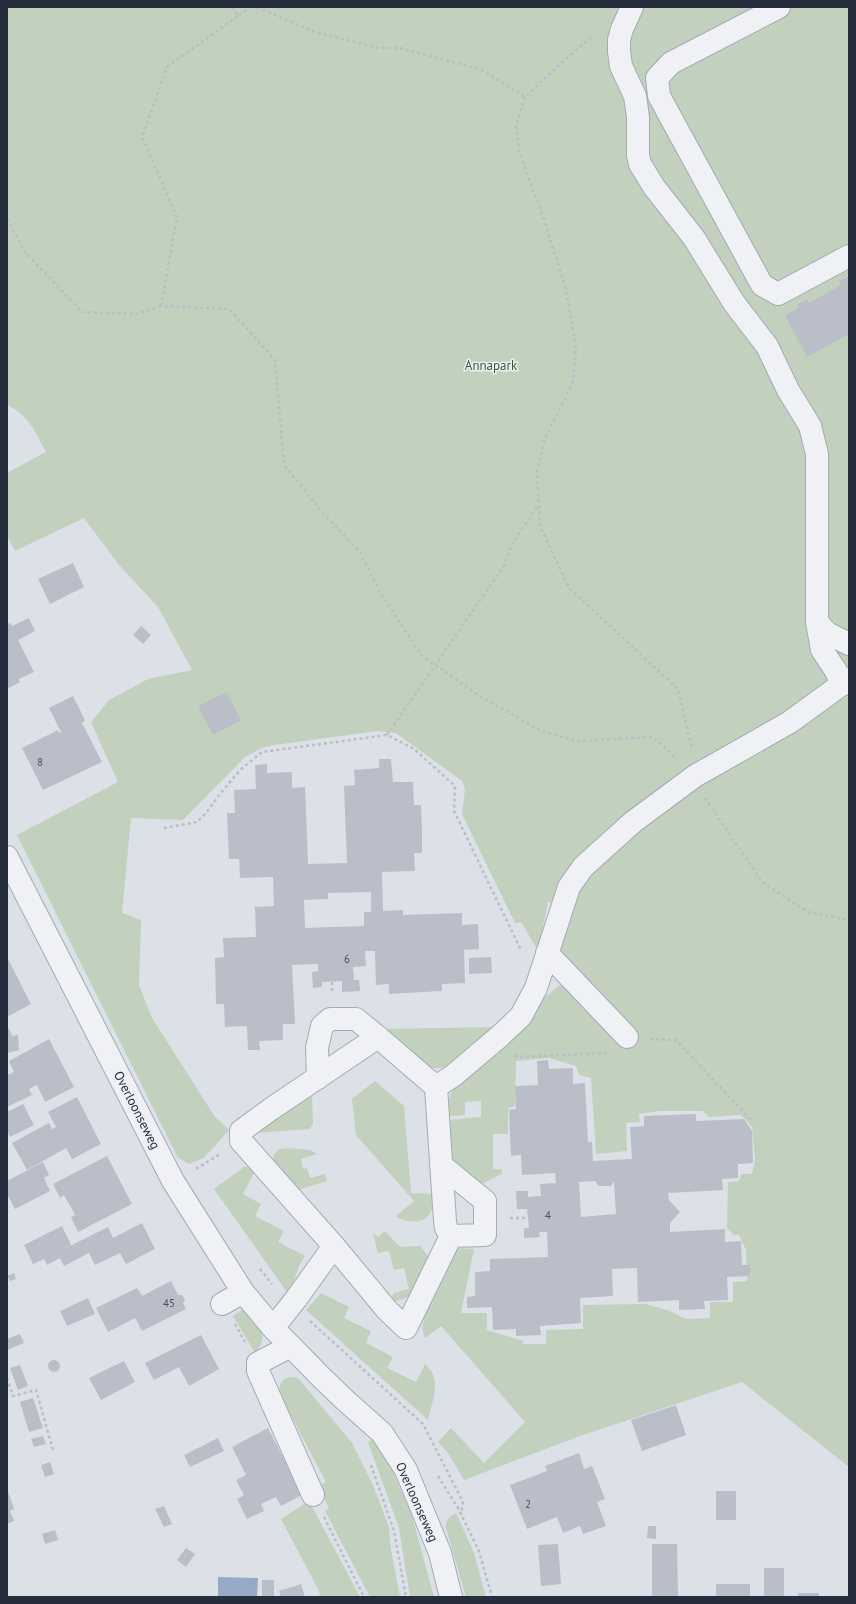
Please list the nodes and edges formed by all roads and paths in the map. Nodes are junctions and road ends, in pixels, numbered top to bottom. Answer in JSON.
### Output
{"nodes":[{"id":1,"x":232,"y":7,"type":"edge"},
{"id":2,"x":250,"y":7,"type":"edge"},
{"id":3,"x":258,"y":7,"type":"edge"},
{"id":4,"x":632,"y":7,"type":"edge"},
{"id":5,"x":779,"y":7,"type":"edge"},
{"id":6,"x":238,"y":16,"type":"junction"},
{"id":7,"x":622,"y":29,"type":"junction"},
{"id":8,"x":525,"y":97,"type":"junction"},
{"id":9,"x":7,"y":219,"type":"edge"},
{"id":10,"x":849,"y":256,"type":"edge"},
{"id":11,"x":161,"y":306,"type":"junction"},
{"id":12,"x":539,"y":505,"type":"junction"},
{"id":13,"x":817,"y":622,"type":"junction"},
{"id":14,"x":849,"y":644,"type":"edge"},
{"id":15,"x":435,"y":665,"type":"junction"},
{"id":16,"x":846,"y":682,"type":"edge"},
{"id":17,"x":387,"y":735,"type":"junction"},
{"id":18,"x":696,"y":775,"type":"junction"},
{"id":19,"x":164,"y":828,"type":"dead end"},
{"id":20,"x":7,"y":857,"type":"edge"},
{"id":21,"x":849,"y":920,"type":"edge"},
{"id":22,"x":546,"y":956,"type":"junction"},
{"id":23,"x":500,"y":1036,"type":"junction"},
{"id":24,"x":378,"y":1037,"type":"junction"},
{"id":25,"x":627,"y":1037,"type":"junction"},
{"id":26,"x":318,"y":1078,"type":"junction"},
{"id":27,"x":436,"y":1087,"type":"junction"},
{"id":28,"x":751,"y":1120,"type":"dead end"},
{"id":29,"x":241,"y":1141,"type":"junction"},
{"id":30,"x":441,"y":1165,"type":"junction"},
{"id":31,"x":196,"y":1169,"type":"junction"},
{"id":32,"x":200,"y":1175,"type":"dead end"},
{"id":33,"x":173,"y":1181,"type":"junction"},
{"id":34,"x":451,"y":1236,"type":"junction"},
{"id":35,"x":334,"y":1246,"type":"junction"},
{"id":36,"x":258,"y":1266,"type":"dead end"},
{"id":37,"x":243,"y":1292,"type":"junction"},
{"id":38,"x":222,"y":1304,"type":"joint"},
{"id":39,"x":291,"y":1305,"type":"junction"},
{"id":40,"x":273,"y":1328,"type":"junction"},
{"id":41,"x":291,"y":1346,"type":"junction"},
{"id":42,"x":258,"y":1363,"type":"junction"},
{"id":43,"x":7,"y":1378,"type":"edge"},
{"id":44,"x":53,"y":1450,"type":"dead end"},
{"id":45,"x":368,"y":1458,"type":"dead end"},
{"id":46,"x":313,"y":1495,"type":"joint"},
{"id":47,"x":461,"y":1515,"type":"dead end"},
{"id":48,"x":364,"y":1597,"type":"edge"},
{"id":49,"x":406,"y":1597,"type":"edge"},
{"id":50,"x":451,"y":1597,"type":"edge"}],
"edges":[{"from":1,"to":6,"type":"path"},
{"from":2,"to":6,"type":"path"},
{"from":3,"to":8,"type":"path"},
{"from":4,"to":7,"type":"street"},
{"from":5,"to":10,"type":"street"},
{"from":6,"to":11,"type":"path"},
{"from":7,"to":8,"type":"path"},
{"from":7,"to":13,"type":"street"},
{"from":8,"to":12,"type":"path"},
{"from":9,"to":11,"type":"path"},
{"from":11,"to":15,"type":"path"},
{"from":12,"to":15,"type":"path"},
{"from":12,"to":18,"type":"path"},
{"from":13,"to":14,"type":"street"},
{"from":13,"to":16,"type":"street"},
{"from":15,"to":17,"type":"path"},
{"from":15,"to":18,"type":"path"},
{"from":16,"to":18,"type":"street"},
{"from":17,"to":19,"type":"path"},
{"from":17,"to":22,"type":"path"},
{"from":18,"to":21,"type":"path"},
{"from":18,"to":22,"type":"street"},
{"from":20,"to":33,"type":"street","name":"Overloonseweg"},
{"from":22,"to":23,"type":"street"},
{"from":22,"to":25,"type":"street"},
{"from":23,"to":25,"type":"path"},
{"from":23,"to":27,"type":"street"},
{"from":24,"to":26,"type":"street"},
{"from":24,"to":26,"type":"street"},
{"from":24,"to":27,"type":"street"},
{"from":25,"to":28,"type":"path"},
{"from":26,"to":29,"type":"street"},
{"from":27,"to":30,"type":"street"},
{"from":29,"to":31,"type":"path"},
{"from":29,"to":35,"type":"street"},
{"from":30,"to":34,"type":"street"},
{"from":30,"to":34,"type":"street"},
{"from":31,"to":32,"type":"path"},
{"from":31,"to":33,"type":"path"},
{"from":33,"to":37,"type":"street","name":"Overloonseweg"},
{"from":34,"to":35,"type":"street"},
{"from":35,"to":39,"type":"street"},
{"from":36,"to":39,"type":"path"},
{"from":37,"to":38,"type":"street"},
{"from":37,"to":40,"type":"street","name":"Overloonseweg"},
{"from":38,"to":42,"type":"path"},
{"from":39,"to":40,"type":"street"},
{"from":39,"to":47,"type":"path"},
{"from":40,"to":41,"type":"street","name":"Overloonseweg"},
{"from":41,"to":42,"type":"street"},
{"from":41,"to":50,"type":"street","name":"Overloonseweg"},
{"from":42,"to":46,"type":"street"},
{"from":43,"to":44,"type":"path"},
{"from":45,"to":49,"type":"path"},
{"from":46,"to":48,"type":"path"}]}
